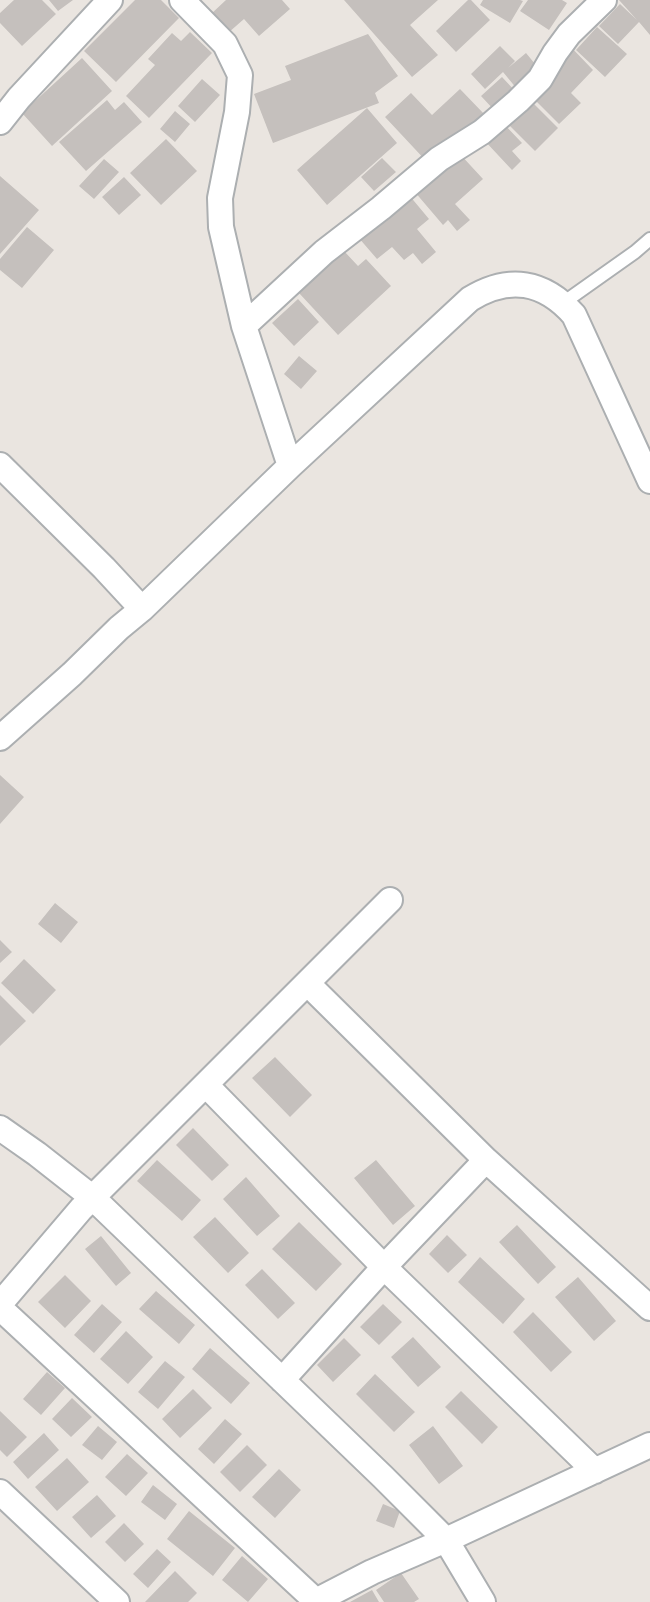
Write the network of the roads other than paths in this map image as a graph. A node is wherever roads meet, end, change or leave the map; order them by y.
1 (110, 0) edge
2 (190, 3) edge
3 (595, 3) edge
4 (0, 122) edge
5 (650, 239) edge
6 (563, 303) junction
7 (244, 326) junction
8 (0, 465) edge
9 (290, 466) junction
10 (650, 481) edge
11 (142, 609) junction
12 (0, 738) edge
13 (390, 900) dead end
14 (307, 983) junction
15 (206, 1085) junction
16 (0, 1128) edge
17 (486, 1160) junction
18 (93, 1198) junction
19 (384, 1267) junction
20 (0, 1306) edge
21 (650, 1308) edge
22 (282, 1380) junction
23 (650, 1445) edge
24 (595, 1471) junction
25 (0, 1492) edge
26 (446, 1540) junction
27 (315, 1601) edge
28 (117, 1602) edge
29 (483, 1602) edge

1 - 4 street
2 - 7 street
3 - 7 street
5 - 6 lane
6 - 9 street
6 - 10 street
7 - 9 street
8 - 11 street
9 - 11 street
11 - 12 street
13 - 14 street
14 - 15 street
14 - 17 street
15 - 18 street
15 - 19 street
16 - 18 street
17 - 19 street
17 - 21 street
18 - 20 street
18 - 22 street
19 - 22 street
19 - 24 street
20 - 27 street
22 - 26 street
23 - 24 street
24 - 26 street
25 - 28 street
26 - 27 street
26 - 29 street

